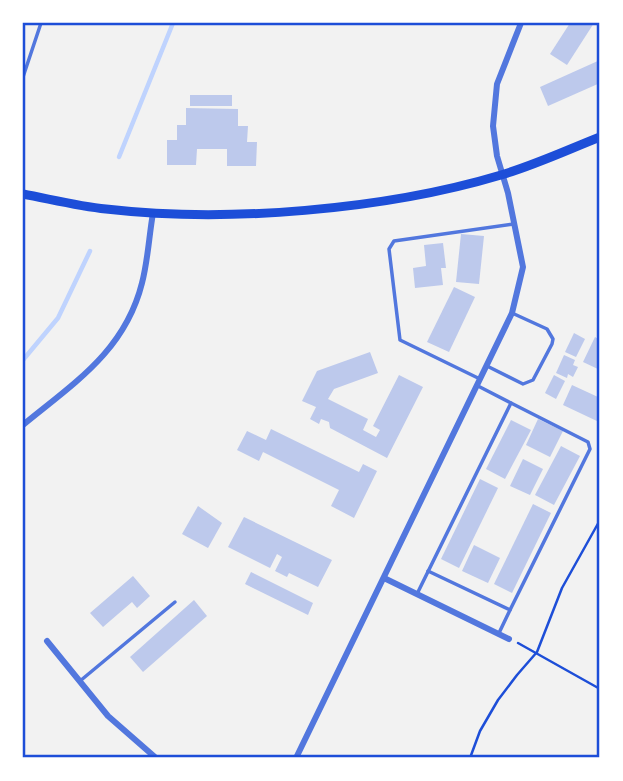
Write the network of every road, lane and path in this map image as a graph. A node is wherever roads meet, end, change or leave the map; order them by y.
1 (41, 23) edge
2 (521, 23) edge
3 (23, 77) edge
4 (600, 138) edge
5 (502, 175) junction
6 (23, 194) edge
7 (153, 213) junction
8 (514, 224) junction
9 (512, 313) junction
10 (487, 366) junction
11 (479, 383) junction
12 (511, 402) junction
13 (23, 425) edge
14 (600, 520) edge
15 (428, 571) junction
16 (384, 578) junction
17 (417, 594) junction
18 (175, 602) dead end
19 (510, 610) junction
20 (499, 634) junction
21 (509, 639) joint
22 (47, 641) dead end
23 (537, 652) junction
24 (80, 681) junction
25 (600, 688) edge
26 (156, 758) edge
27 (296, 758) edge
28 (470, 758) edge

1 - 3 lane
2 - 5 street
4 - 5 main road
5 - 7 main road
5 - 8 street
6 - 7 main road
7 - 13 street
8 - 9 street
8 - 11 lane
9 - 10 street
9 - 10 lane
10 - 11 street
11 - 12 lane
11 - 16 street
12 - 15 lane
12 - 19 lane
14 - 23 path
15 - 17 lane
15 - 19 lane
16 - 17 street
16 - 27 street
17 - 20 street
18 - 24 lane
19 - 20 lane
20 - 21 street
21 - 23 path
22 - 24 street
23 - 25 path
23 - 28 path
24 - 26 street

